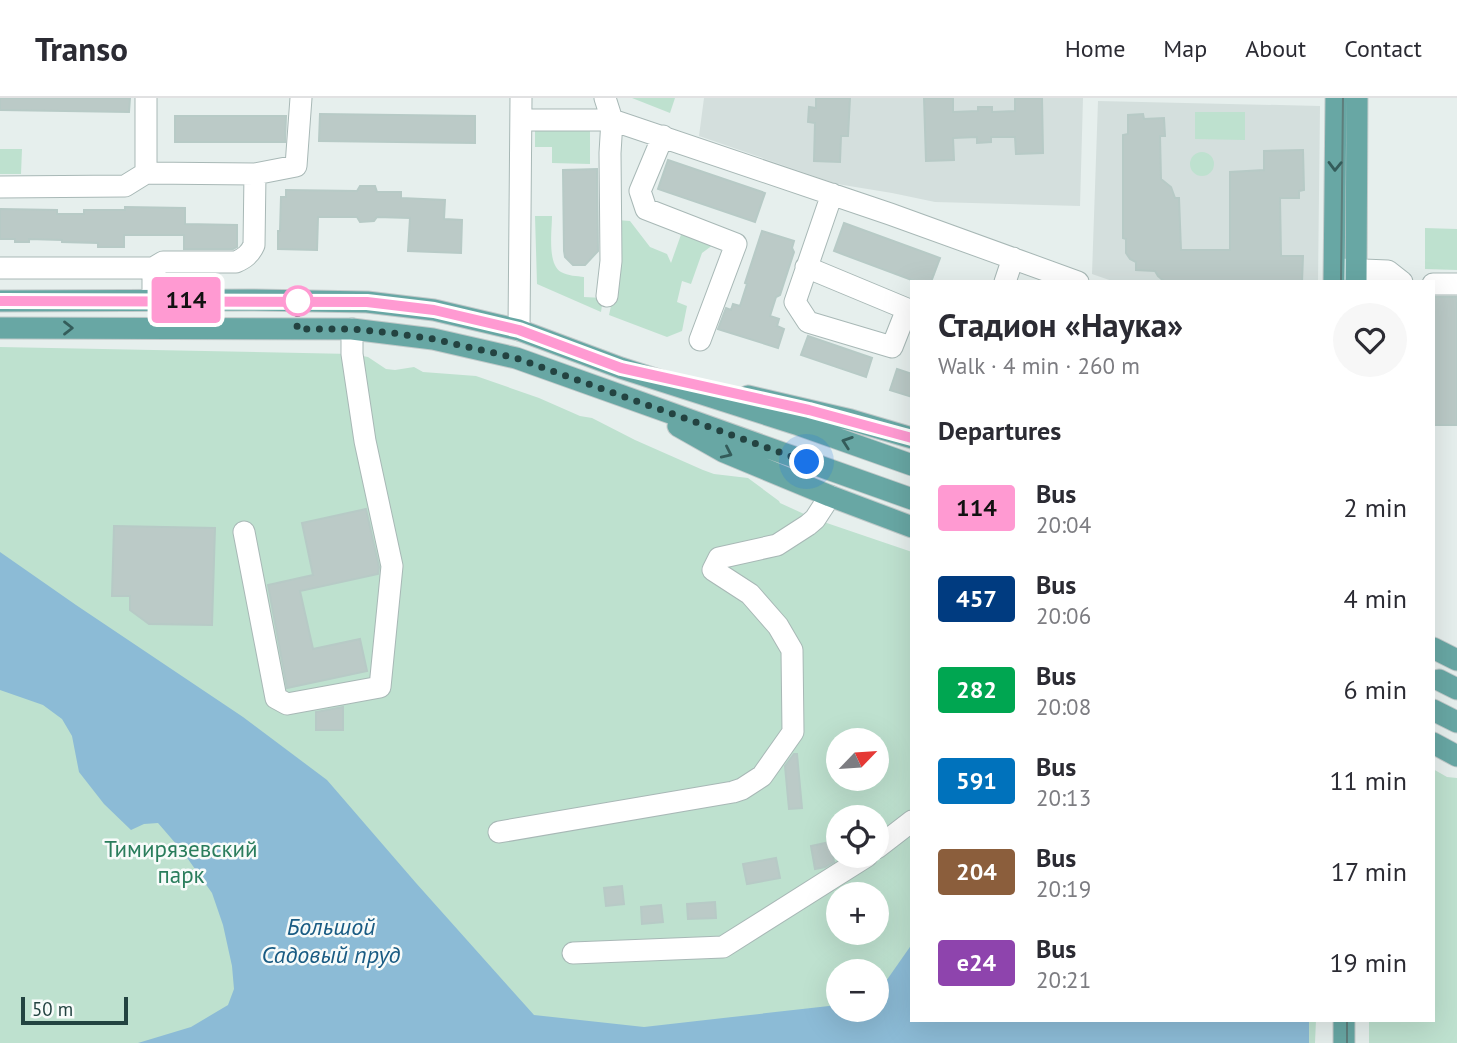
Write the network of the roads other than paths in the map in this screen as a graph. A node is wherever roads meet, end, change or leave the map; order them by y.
1 (146, 98) edge
2 (301, 98) edge
3 (521, 98) edge
4 (606, 98) edge
5 (1336, 98) edge
6 (1357, 98) edge
7 (521, 120) junction
8 (612, 120) junction
9 (663, 136) junction
10 (146, 173) junction
11 (255, 174) junction
12 (0, 187) edge
13 (832, 194) junction
14 (1013, 258) junction
15 (806, 267) junction
16 (0, 268) edge
17 (153, 268) junction
18 (1334, 275) edge
19 (1356, 276) edge
20 (1005, 280) edge
21 (1073, 280) edge
22 (1399, 280) edge
23 (1435, 284) edge
24 (1457, 284) edge
25 (607, 296) dead end
26 (153, 300) junction
27 (0, 301) edge
28 (0, 328) edge
29 (352, 329) junction
30 (519, 330) junction
31 (700, 340) dead end
32 (621, 368) junction
33 (625, 396) junction
34 (910, 437) edge
35 (910, 464) edge
36 (830, 496) junction
37 (910, 498) edge
38 (910, 526) edge
39 (244, 533) dead end
40 (1435, 649) edge
41 (1457, 660) edge
42 (1435, 711) edge
43 (1457, 722) edge
44 (1435, 744) edge
45 (1457, 757) edge
46 (910, 823) edge
47 (499, 832) dead end
48 (889, 839) edge
49 (848, 868) edge
50 (573, 953) dead end
51 (1345, 1022) edge
52 (1344, 1043) edge

1 - 10 street
2 - 11 street
3 - 7 street
4 - 8 street
5 -> 18 main road
6 - 19 main road
7 - 8 street
7 - 30 street
8 - 9 street
8 - 25 street
9 - 13 street
9 - 31 street
10 - 11 street
10 - 12 street
11 - 17 street
13 - 14 street
13 - 15 street
14 - 20 street
14 - 21 street
15 - 15 street
16 - 17 street
17 - 26 street
18 - 19 street
19 - 22 street
23 - 24 street
26 - 27 main road
26 - 30 main road
28 -> 29 main road
29 - 33 main road
29 - 39 street
30 - 32 main road
32 - 34 main road
35 -> 32 main road
33 -> 36 main road
33 - 37 main road
36 - 38 main road
36 - 47 street
40 - 41 main road
42 - 43 main road
44 - 45 main road
46 - 48 street
49 - 50 street
51 - 52 main road

